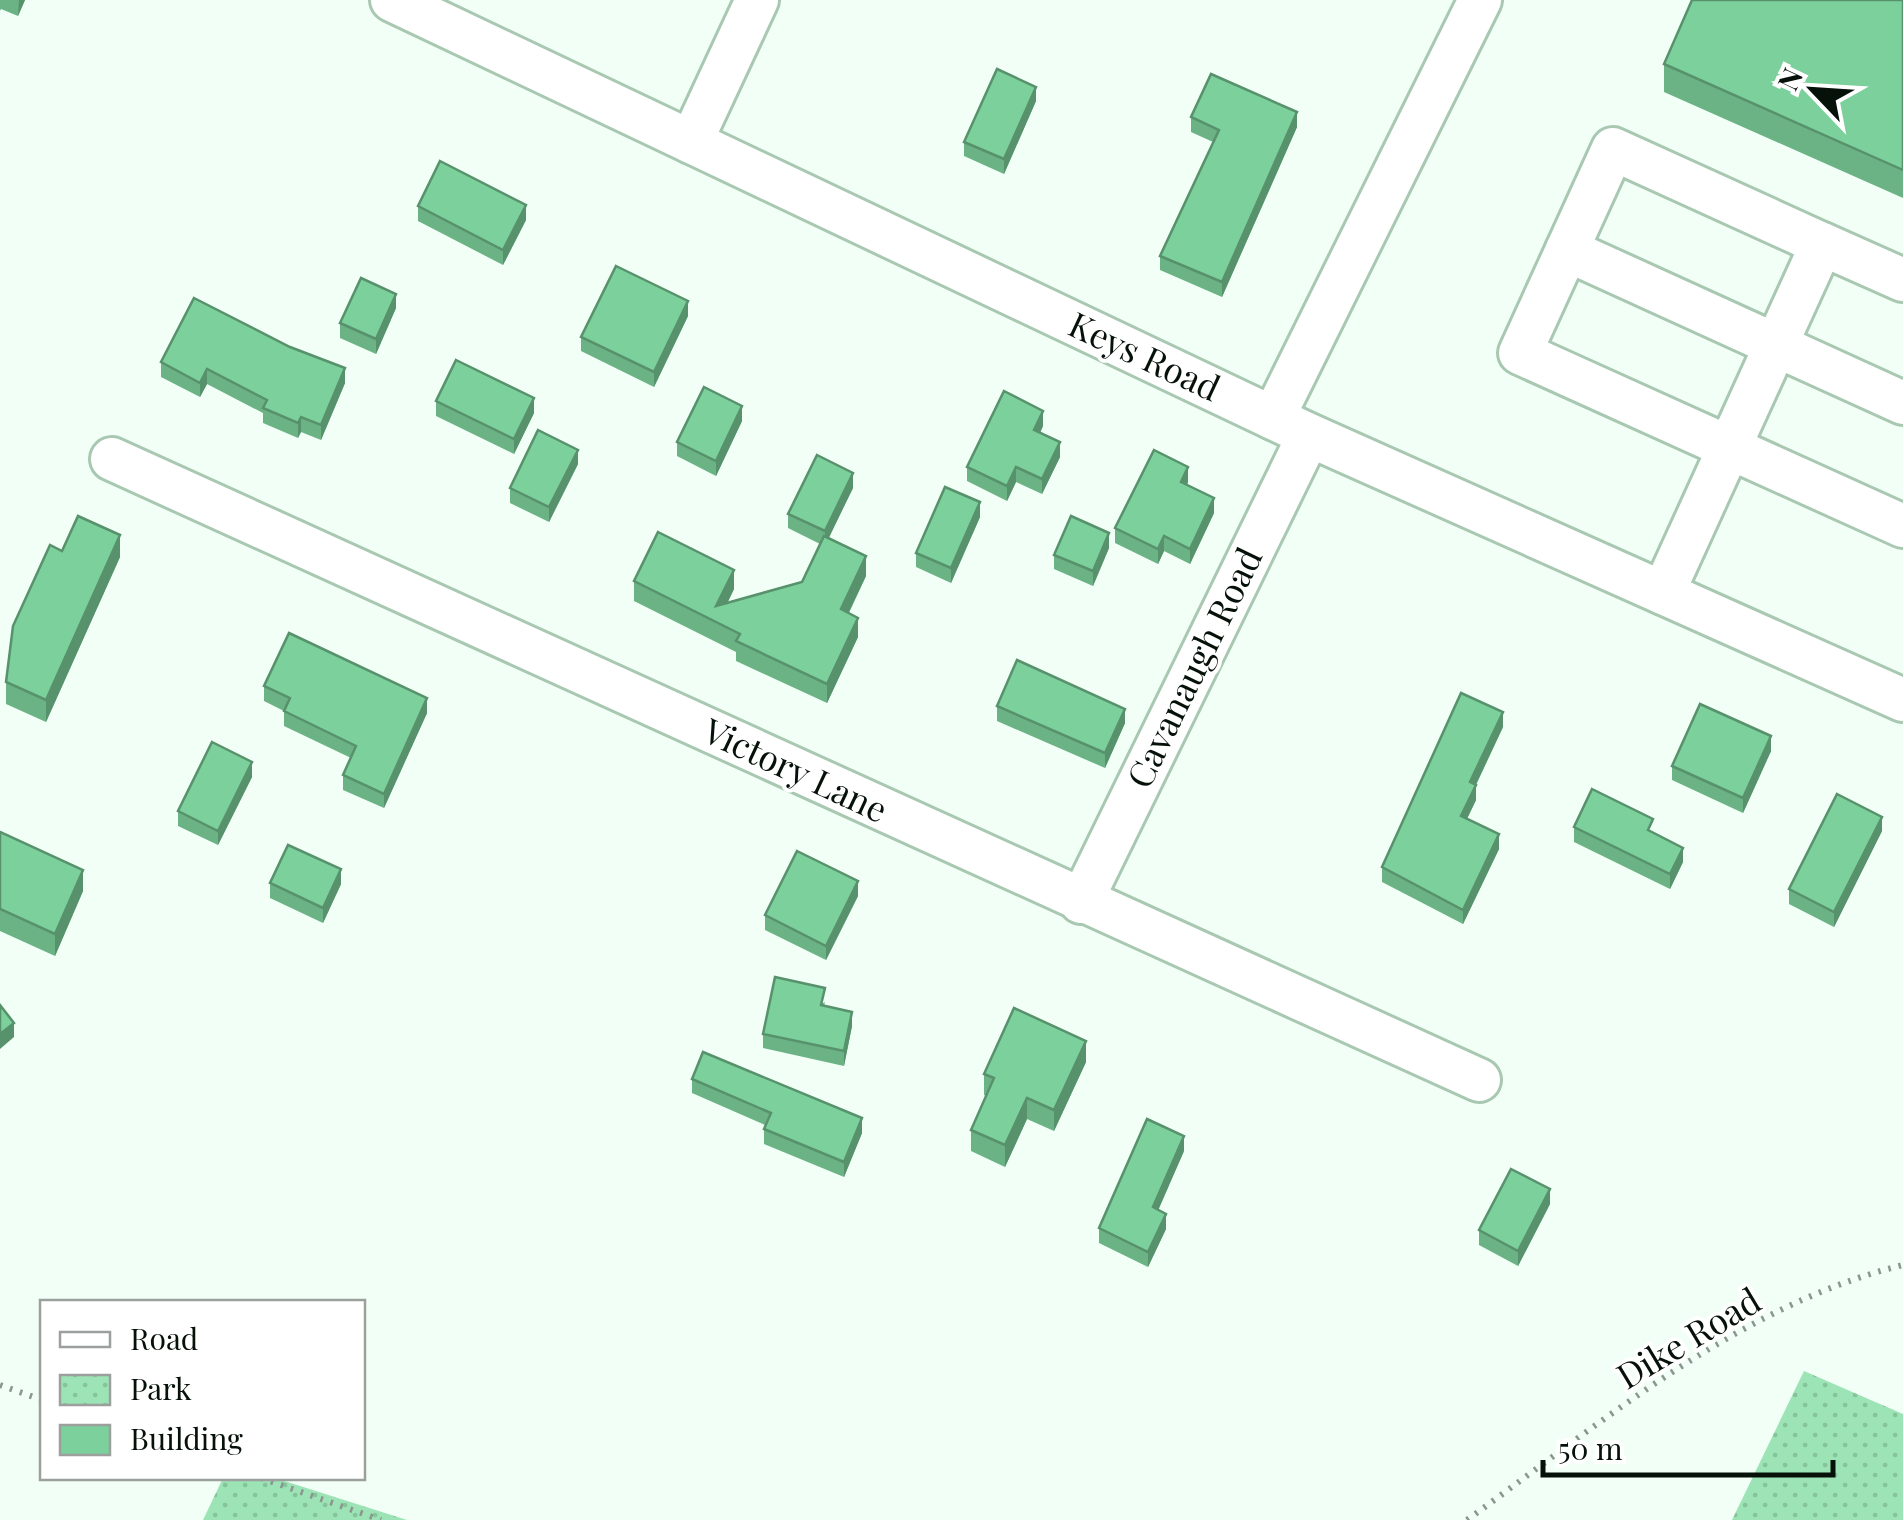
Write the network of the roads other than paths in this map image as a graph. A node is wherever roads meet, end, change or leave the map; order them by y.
1 (392, 0) edge
2 (757, 0) edge
3 (1480, 0) edge
4 (691, 142) junction
5 (1822, 244) junction
6 (1566, 250) junction
7 (1903, 280) edge
8 (1775, 346) junction
9 (1903, 403) edge
10 (1291, 427) junction
11 (1728, 447) junction
12 (112, 459) dead end
13 (1903, 526) edge
14 (1663, 593) junction
15 (1903, 700) edge
16 (1082, 902) junction
17 (1479, 1080) dead end

1 - 4 street, Keys Road
2 - 4 street
3 - 10 street, Cavanaugh Road
4 - 10 street, Keys Road
5 - 6 street
5 - 7 street
5 - 8 street
6 - 8 street
6 - 11 street
8 - 9 street
8 - 11 street
10 - 14 street, Keys Road
10 - 16 street, Cavanaugh Road
11 - 13 street
11 - 14 street
12 - 16 street, Victory Lane
14 - 15 street, Keys Road
16 - 17 street, Victory Lane

